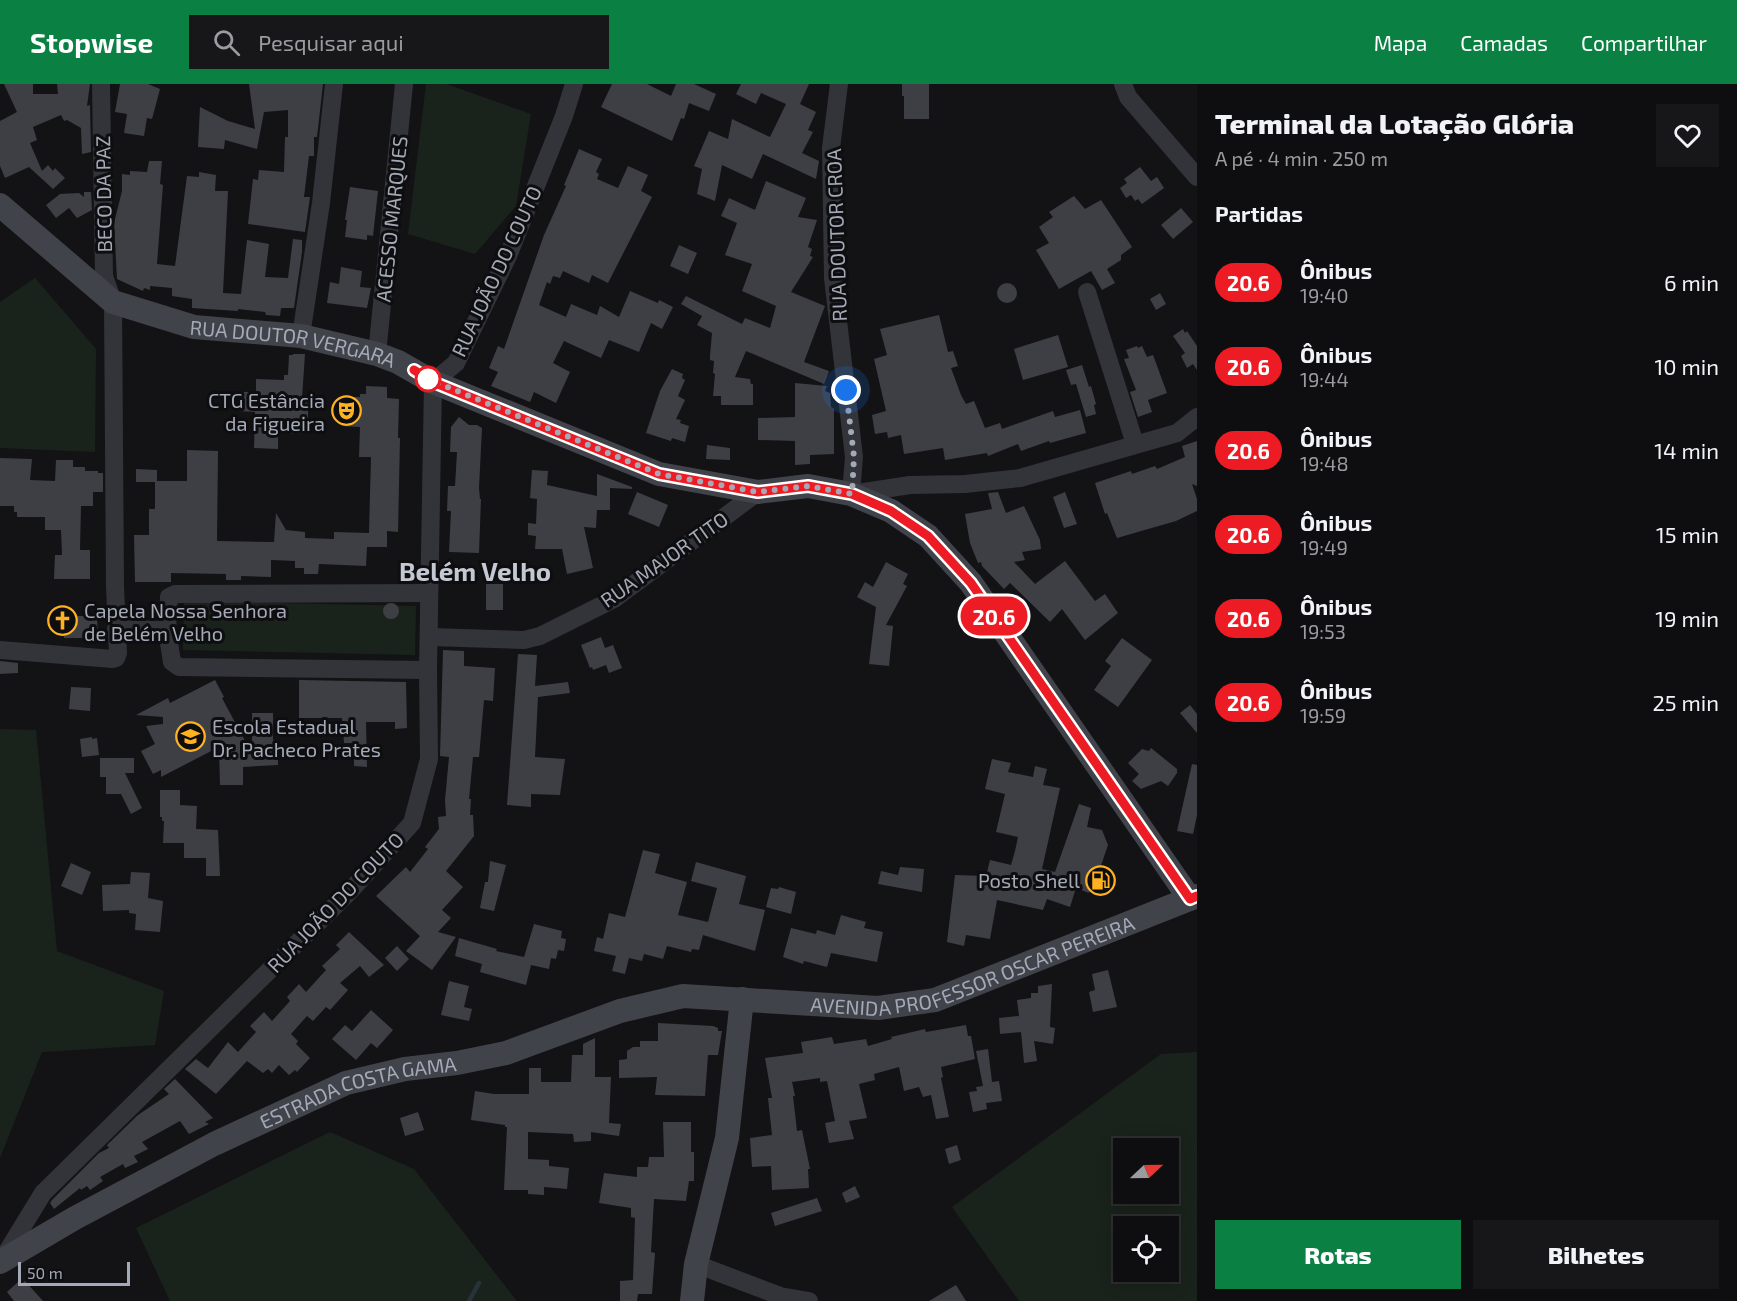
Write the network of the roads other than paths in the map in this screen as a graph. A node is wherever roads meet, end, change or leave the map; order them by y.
1 (101, 84) edge
2 (334, 84) edge
3 (404, 84) edge
4 (574, 84) edge
5 (839, 84) edge
6 (1123, 84) edge
7 (1197, 177) edge
8 (0, 205) edge
9 (1087, 292) dead end
10 (113, 302) junction
11 (301, 336) junction
12 (377, 354) junction
13 (433, 382) junction
14 (1197, 417) edge
15 (1135, 444) junction
16 (758, 492) junction
17 (852, 494) junction
18 (429, 593) junction
19 (116, 629) junction
20 (167, 630) junction
21 (429, 637) junction
22 (0, 650) edge
23 (428, 670) junction
24 (1194, 897) edge
25 (742, 999) junction
26 (1, 1261) edge
27 (696, 1264) junction
28 (692, 1301) edge
29 (809, 1301) edge

1 - 10 street, BECO DA PAZ
2 - 11 street
3 - 12 street, ACESSO MARQUES
4 - 13 street, RUA JOÃO DO COUTO
5 - 17 street, RUA DOUTOR CROA
6 - 7 street
8 - 10 main road, RUA DOUTOR VERGARA
9 - 15 street
10 - 11 main road, RUA DOUTOR VERGARA
10 - 19 street, BECO DA PAZ
11 - 12 main road, RUA DOUTOR VERGARA
12 - 13 main road, RUA DOUTOR VERGARA
13 - 16 main road, RUA DOUTOR VERGARA
13 - 18 street, RUA JOÃO DO COUTO
14 - 15 street
15 - 17 street
16 - 17 main road, RUA DOUTOR VERGARA
16 - 21 street, RUA MAJOR TITO
17 - 24 main road, RUA DOUTOR VERGARA
18 - 20 street
18 - 21 street, RUA JOÃO DO COUTO
19 - 20 street
19 - 22 street, BECO DA PAZ
20 - 23 street
21 - 23 street, RUA JOÃO DO COUTO
23 - 26 street, RUA JOÃO DO COUTO
24 - 25 main road, AVENIDA PROFESSOR OSCAR PEREIRA
25 - 26 main road, ESTRADA COSTA GAMA
25 - 27 main road
27 - 28 main road
27 - 29 street

